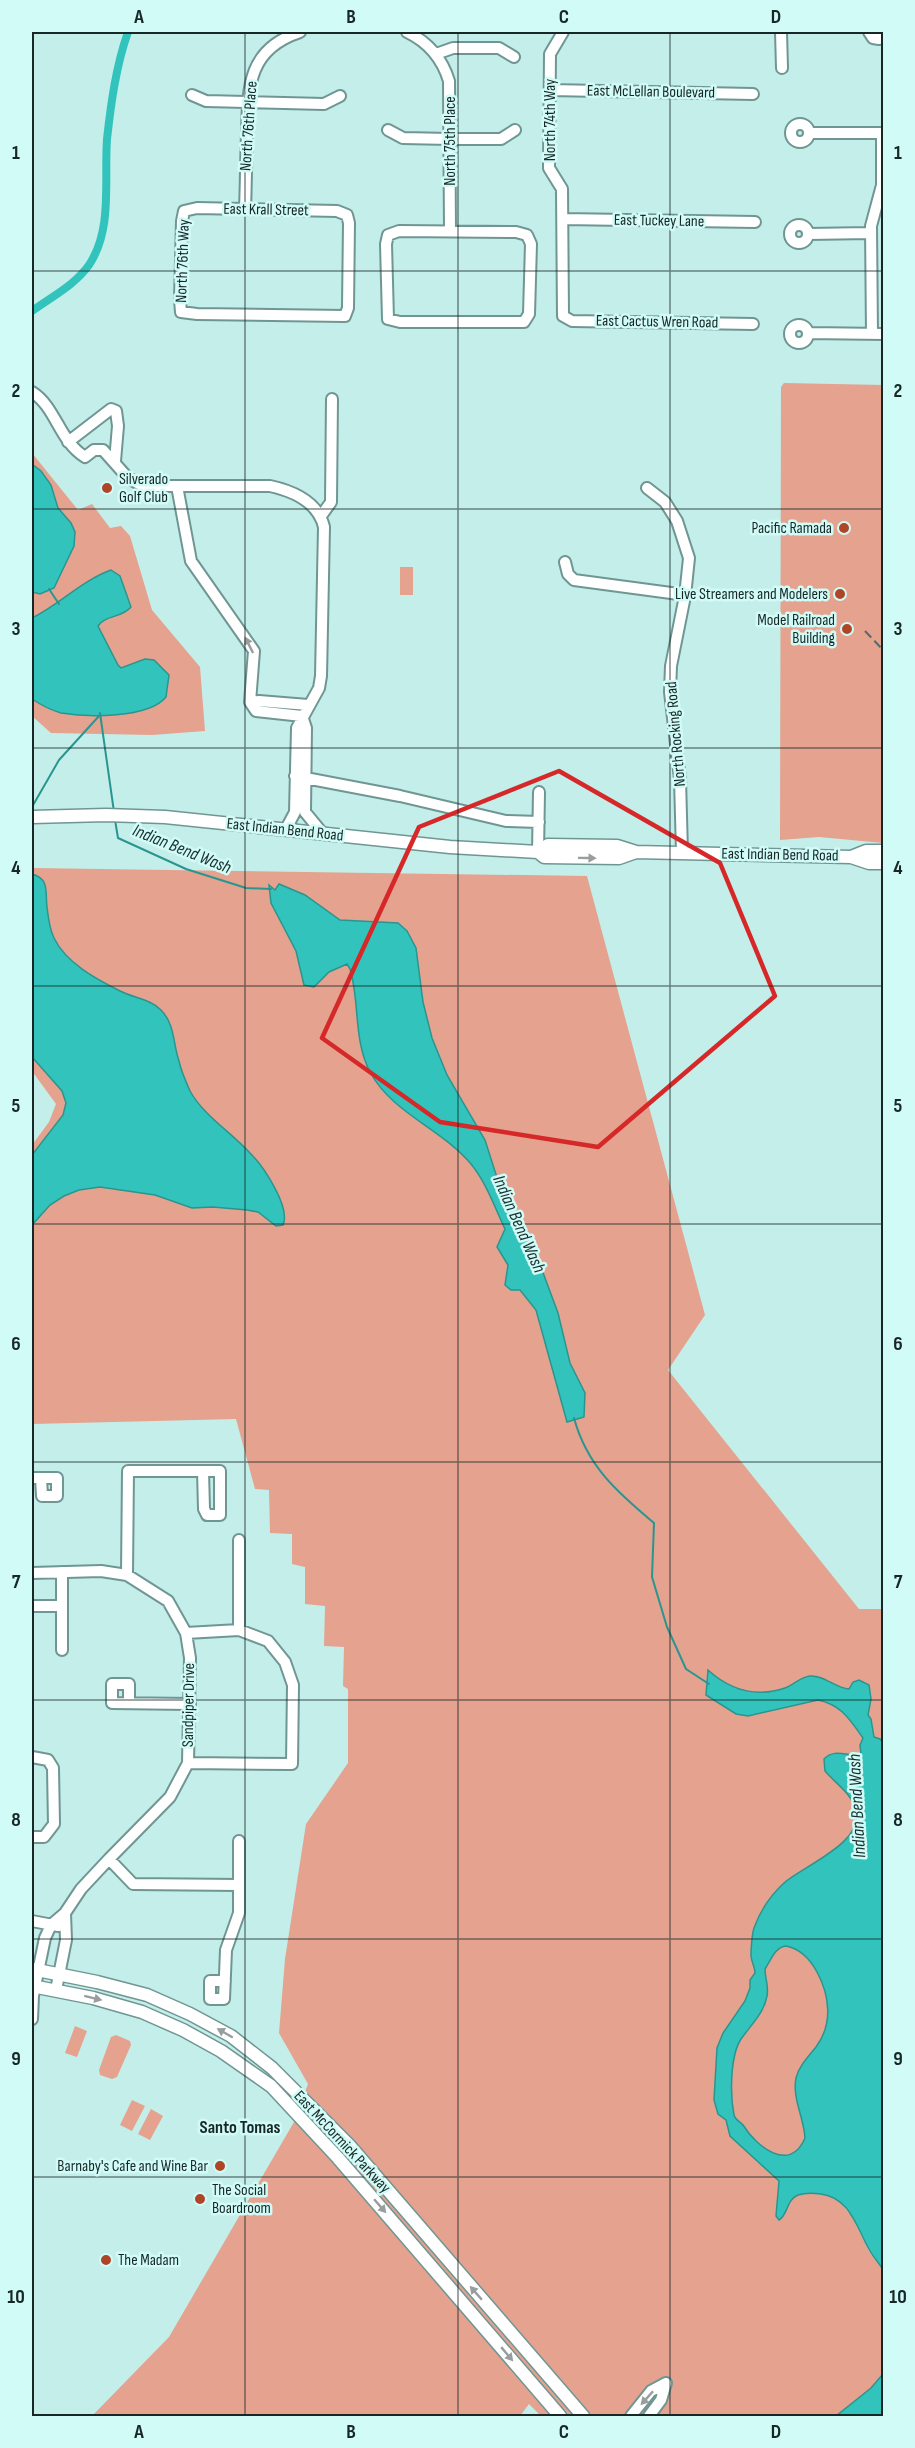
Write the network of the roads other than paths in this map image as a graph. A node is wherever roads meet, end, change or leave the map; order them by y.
1 (300, 32) edge
2 (407, 32) edge
3 (562, 32) edge
4 (782, 32) edge
5 (869, 32) edge
6 (884, 37) edge
7 (436, 54) junction
8 (514, 57) dead end
9 (782, 68) dead end
10 (549, 90) junction
11 (753, 94) dead end
12 (192, 95) dead end
13 (340, 96) dead end
14 (248, 102) junction
15 (388, 130) dead end
16 (515, 130) dead end
17 (809, 133) dead end
18 (883, 133) edge
19 (450, 139) junction
20 (245, 209) junction
21 (184, 211) joint
22 (563, 219) junction
23 (754, 222) dead end
24 (450, 231) junction
25 (870, 233) junction
26 (808, 234) dead end
27 (345, 316) joint
28 (563, 316) joint
29 (753, 324) dead end
30 (808, 333) dead end
31 (872, 334) junction
32 (884, 334) edge
33 (32, 392) edge
34 (332, 399) dead end
35 (68, 442) junction
36 (115, 461) junction
37 (177, 486) junction
38 (646, 488) dead end
39 (321, 516) junction
40 (565, 562) dead end
41 (686, 595) junction
42 (308, 705) junction
43 (279, 709) junction
44 (302, 716) junction
45 (299, 777) junction
46 (539, 792) dead end
47 (32, 817) edge
48 (539, 822) junction
49 (286, 829) junction
50 (323, 834) junction
51 (884, 851) edge
52 (538, 852) junction
53 (682, 853) junction
54 (851, 856) junction
55 (884, 863) edge
56 (203, 1472) dead end
57 (239, 1540) dead end
58 (62, 1572) junction
59 (32, 1573) edge
60 (127, 1575) junction
61 (32, 1606) edge
62 (62, 1606) junction
63 (239, 1630) junction
64 (186, 1633) junction
65 (62, 1650) dead end
66 (129, 1703) dead end
67 (190, 1704) junction
68 (32, 1757) edge
69 (188, 1763) junction
70 (32, 1837) edge
71 (239, 1841) dead end
72 (109, 1858) junction
73 (239, 1885) junction
74 (65, 1913) junction
75 (32, 1921) edge
76 (51, 1924) junction
77 (67, 1928) junction
78 (35, 1970) edge
79 (59, 1974) junction
80 (225, 1981) dead end
81 (33, 1986) edge
82 (56, 1990) junction
83 (32, 2019) edge
84 (272, 2068) junction
85 (263, 2080) junction
86 (560, 2416) edge
87 (583, 2416) edge
88 (631, 2416) edge
89 (649, 2416) edge

1 - 14 street, North 76th Place
2 - 7 street, North 75th Place
3 - 10 street, North 74th Way
4 - 9 street
5 - 6 street
7 - 8 street
7 - 19 street, North 75th Place
10 - 11 street, East McLellan Boulevard
10 - 22 street, North 74th Way
12 - 14 street
13 - 14 street
14 - 20 street, North 76th Place
15 - 19 street
16 - 19 street
17 - 18 street
18 - 25 street
19 - 24 street, North 75th Place
20 - 21 street, East Krall Street
20 - 27 street, East Krall Street
21 - 27 street, North 76th Way
22 - 23 street, East Tuckey Lane
22 - 28 street, North 74th Way
24 - 24 street
25 - 26 street
25 - 31 street
28 - 29 street, East Cactus Wren Road
30 - 31 street
31 - 32 street
33 - 35 street
34 - 39 street
35 - 36 street
35 - 36 street
36 - 37 street
37 - 39 street
43 -> 37 street
38 - 41 street, North Rocking Road
39 - 42 street
40 - 41 street
41 - 53 street, North Rocking Road
42 - 43 street
42 - 44 street
43 - 44 street
44 - 45 street
45 - 48 street
45 - 49 street
45 - 50 street
46 - 48 street
47 - 49 main road, East Indian Bend Road
48 - 52 street
49 - 50 main road, East Indian Bend Road
50 - 52 main road, East Indian Bend Road
51 - 54 main road, East Indian Bend Road
52 - 53 main road, East Indian Bend Road
53 - 54 main road, East Indian Bend Road
54 - 55 main road, East Indian Bend Road
56 - 60 street
57 - 63 street
58 - 59 street, Sandpiper Drive
58 - 60 street, Sandpiper Drive
58 - 62 street
60 - 64 street, Sandpiper Drive
61 - 62 street
62 - 65 street
63 - 64 street
63 - 69 street
64 - 67 street, Sandpiper Drive
66 - 67 street
67 - 69 street, Sandpiper Drive
68 - 70 street
69 - 72 street, Sandpiper Drive
71 - 73 street
72 - 73 street
72 - 74 street, Sandpiper Drive
73 - 80 street
74 - 76 street, Sandpiper Drive
74 - 77 street
75 - 76 street
76 - 77 street
76 - 78 street
77 - 79 street
78 - 79 main road, East McCormick Parkway
78 - 81 street
79 - 82 street
84 -> 79 main road, East McCormick Parkway
81 - 82 main road, East McCormick Parkway
81 - 83 street
82 -> 85 main road, East McCormick Parkway
84 - 85 main road
87 -> 84 main road, East McCormick Parkway
85 -> 86 main road, East McCormick Parkway
89 -> 88 street

